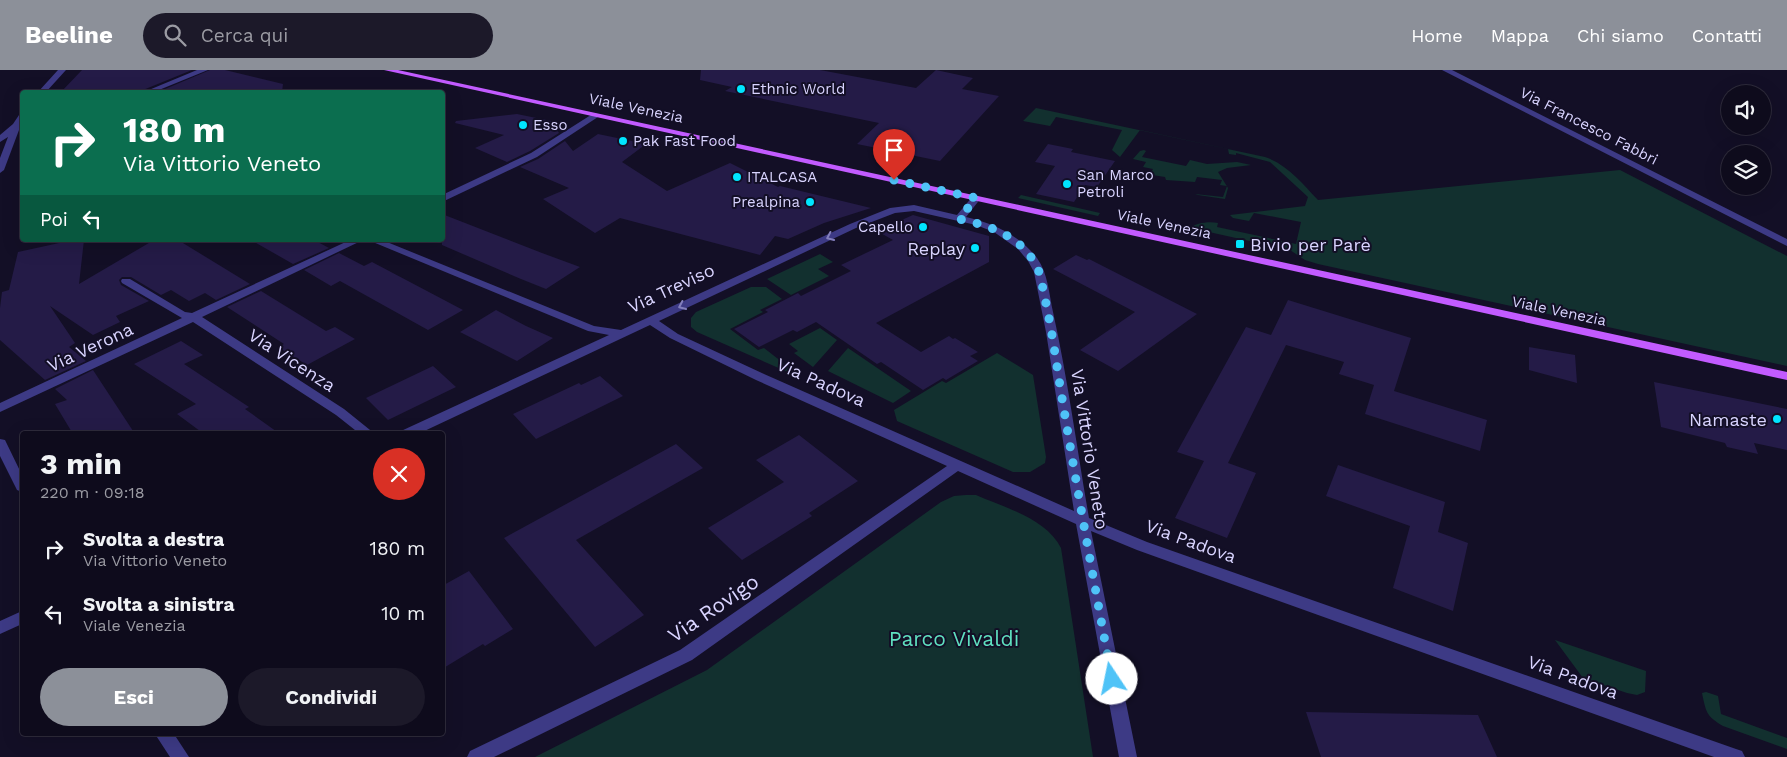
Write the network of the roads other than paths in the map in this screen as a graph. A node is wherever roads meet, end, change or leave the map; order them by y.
1 (62, 70) edge
2 (204, 70) edge
3 (388, 70) edge
4 (1446, 70) edge
5 (44, 90) edge
6 (153, 90) edge
7 (597, 115) junction
8 (20, 119) edge
9 (16, 126) junction
10 (0, 139) edge
11 (3, 153) edge
12 (0, 170) edge
13 (1693, 195) junction
14 (445, 198) edge
15 (976, 198) junction
16 (959, 219) junction
17 (1787, 236) edge
18 (354, 242) edge
19 (378, 242) edge
20 (1787, 242) edge
21 (126, 281) dead end
22 (194, 317) junction
23 (651, 320) junction
24 (622, 333) junction
25 (1787, 376) edge
26 (0, 408) edge
27 (365, 431) edge
28 (412, 431) edge
29 (0, 443) edge
30 (957, 465) junction
31 (20, 483) edge
32 (1082, 521) junction
33 (20, 619) edge
34 (0, 628) edge
35 (165, 736) edge
36 (180, 757) edge
37 (476, 757) edge
38 (1128, 757) edge
39 (1736, 757) edge

1 - 5 street
2 - 6 street
3 - 7 main road, Viale Venezia
4 - 13 street, Via Francesco Fabbri
7 - 14 street
7 - 15 main road, Viale Venezia
8 - 9 street
9 - 10 street
9 - 11 street
11 - 12 street
13 - 17 street, Via Francesco Fabbri
13 - 20 street, Via Francesco Fabbri
15 - 16 street
15 - 25 main road, Viale Venezia
16 -> 23 street, Via Treviso
16 - 32 street, Via Vittorio Veneto
18 - 22 street, Via Verona
19 - 24 street
21 - 22 street
22 - 26 street, Via Verona
22 - 27 street, Via Vicenza
23 - 24 street, Via Treviso
23 - 30 street, Via Padova
24 - 28 street, Via Treviso
29 - 31 street
30 - 32 street, Via Padova
30 - 37 street, Via Rovigo
32 - 38 street, Via Vittorio Veneto
32 - 39 street, Via Padova
33 - 34 street
35 - 36 street

